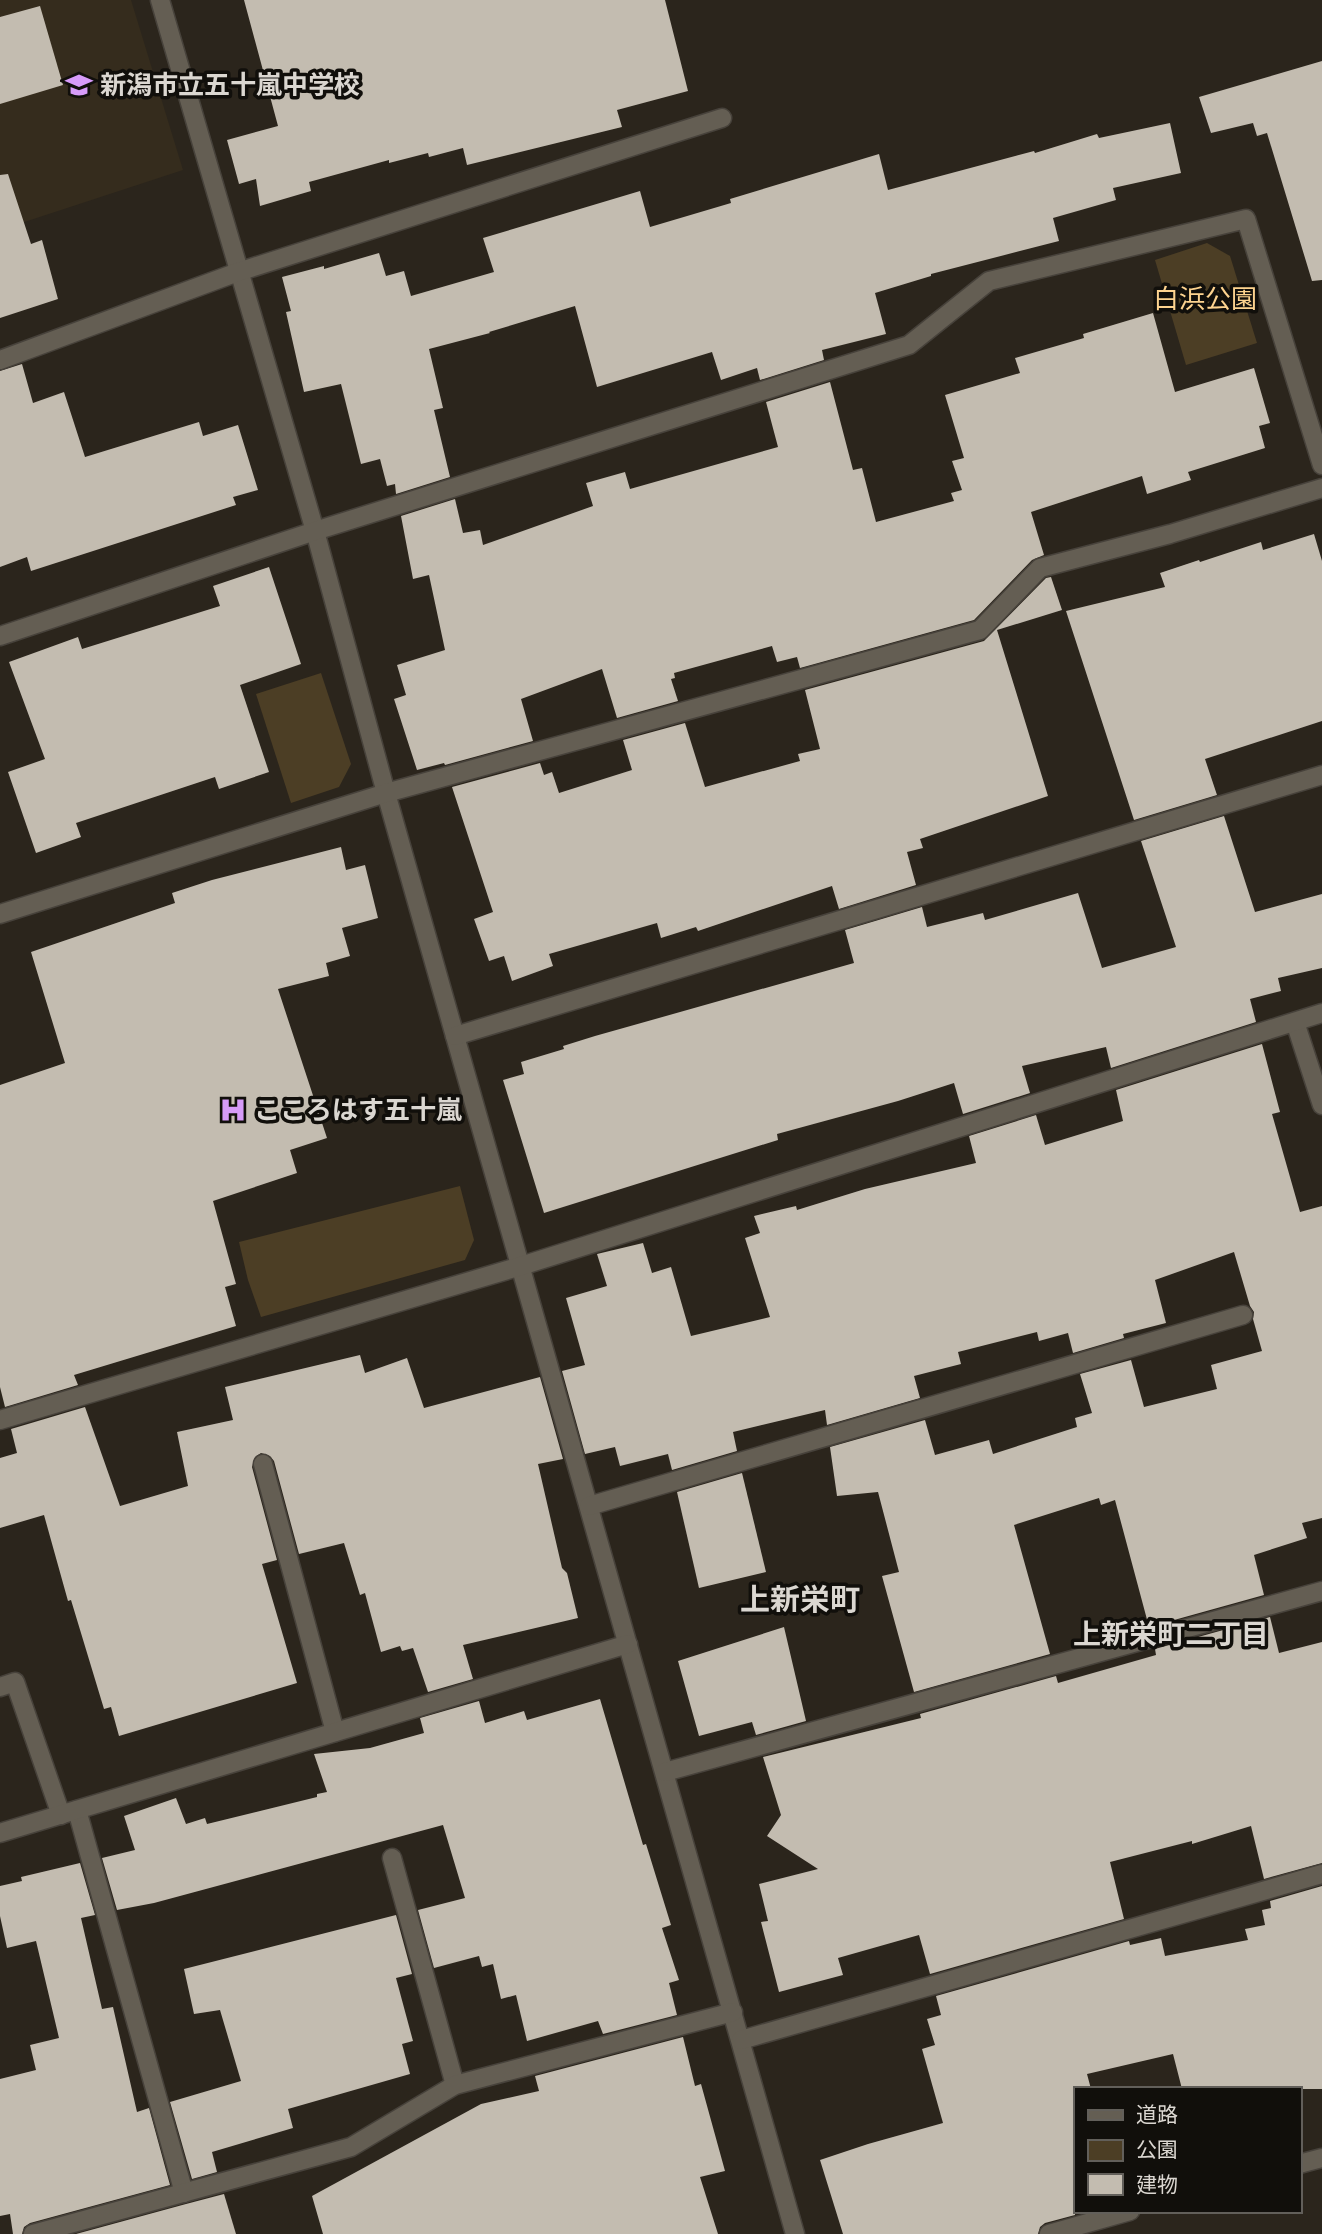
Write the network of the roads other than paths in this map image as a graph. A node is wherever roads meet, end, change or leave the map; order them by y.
1 (160, 0) edge
2 (722, 118) dead end
3 (239, 272) junction
4 (0, 360) edge
5 (1322, 465) edge
6 (1322, 488) edge
7 (315, 531) junction
8 (0, 636) edge
9 (1322, 775) edge
10 (386, 793) junction
11 (0, 915) edge
12 (1322, 1013) edge
13 (1295, 1022) junction
14 (456, 1036) junction
15 (1322, 1105) edge
16 (521, 1266) junction
17 (1243, 1315) dead end
18 (0, 1420) edge
19 (263, 1464) dead end
20 (589, 1506) junction
21 (1322, 1591) edge
22 (628, 1644) junction
23 (0, 1686) edge
24 (335, 1732) junction
25 (665, 1772) junction
26 (69, 1812) junction
27 (0, 1833) edge
28 (391, 1858) dead end
29 (1322, 1874) edge
30 (733, 2012) junction
31 (741, 2040) junction
32 (455, 2085) junction
33 (1322, 2158) edge
34 (1301, 2163) edge
35 (184, 2193) junction
36 (1123, 2213) edge
37 (33, 2234) edge
38 (795, 2234) edge
39 (1049, 2234) edge

1 - 3 street
2 - 3 street
3 - 4 street
3 - 7 street
5 - 7 street
6 - 10 street
7 - 8 street
7 - 10 street
9 - 14 street
10 - 11 street
10 - 14 street
12 - 13 street
13 - 15 street
13 - 16 street
14 - 16 street
16 - 18 street
16 - 20 street
17 - 20 street
19 - 24 street
20 - 22 street
21 - 25 street
22 - 24 street
22 - 25 street
23 - 26 street
24 - 26 street
25 - 30 street
26 - 27 street
26 - 35 street
28 - 32 street
29 - 31 street
30 - 31 street
30 - 32 street
31 - 38 street
32 - 35 street
33 - 34 street
35 - 37 street
36 - 39 street

